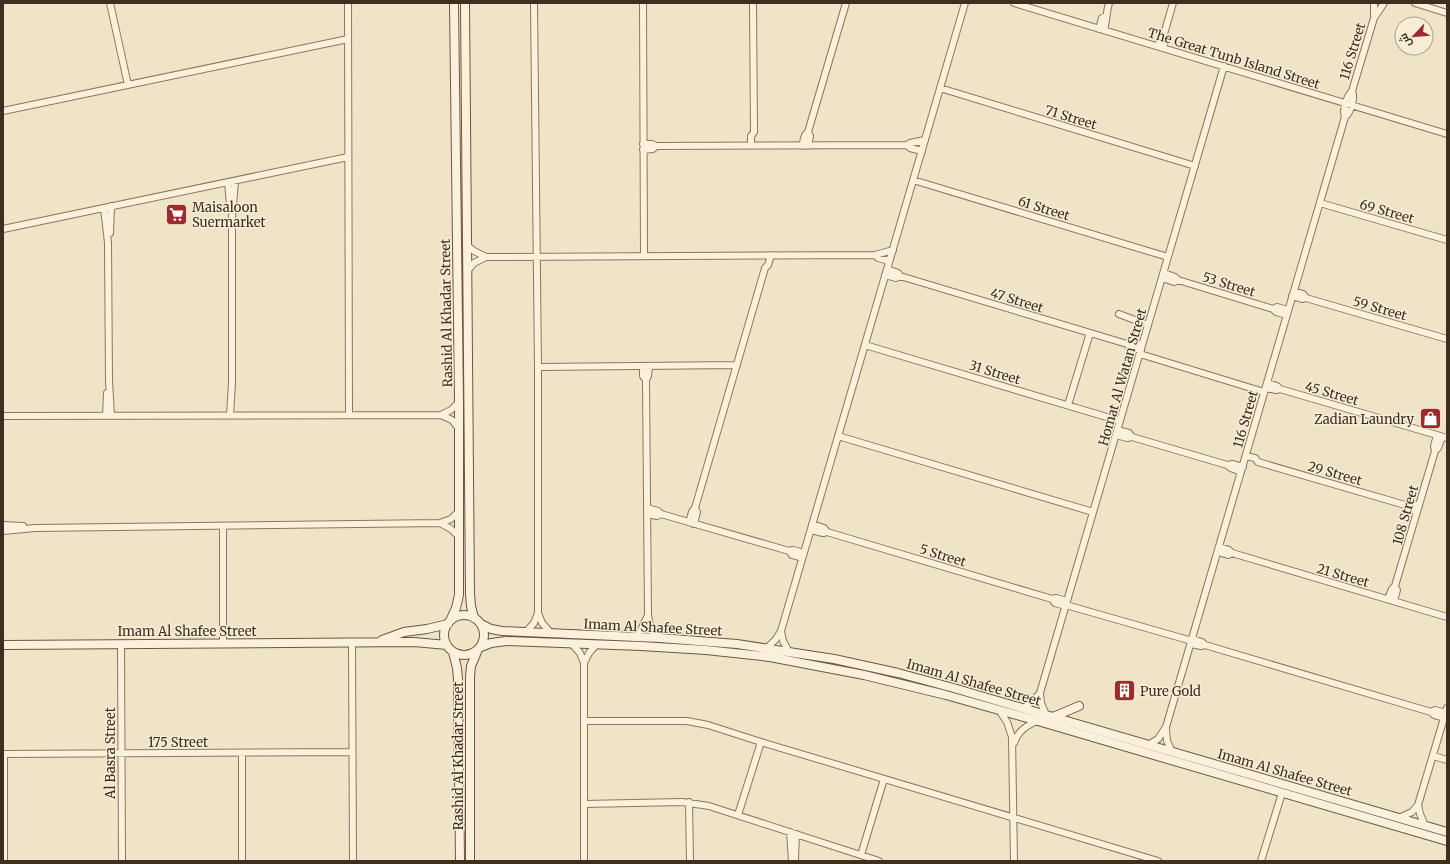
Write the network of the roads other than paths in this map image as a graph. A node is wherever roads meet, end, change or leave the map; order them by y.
1 (110, 3) edge
2 (348, 3) edge
3 (454, 3) edge
4 (465, 3) edge
5 (534, 3) edge
6 (643, 3) edge
7 (753, 3) edge
8 (846, 3) edge
9 (965, 3) edge
10 (1014, 3) edge
11 (1109, 3) edge
12 (1173, 3) edge
13 (1374, 3) edge
14 (1384, 3) edge
15 (1415, 3) edge
16 (1447, 13) edge
17 (1374, 18) junction
18 (1102, 29) junction
19 (348, 39) junction
20 (1161, 47) junction
21 (1224, 66) junction
22 (128, 85) junction
23 (940, 88) junction
24 (1349, 104) junction
25 (3, 111) edge
26 (1447, 134) edge
27 (925, 140) junction
28 (754, 145) junction
29 (906, 145) junction
30 (805, 146) junction
31 (643, 147) junction
32 (922, 151) junction
33 (348, 157) junction
34 (1195, 166) junction
35 (235, 180) junction
36 (913, 180) junction
37 (228, 182) junction
38 (1320, 203) junction
39 (111, 206) junction
40 (104, 208) junction
41 (232, 217) junction
42 (3, 229) edge
43 (1447, 240) edge
44 (108, 243) junction
45 (467, 245) junction
46 (893, 250) junction
47 (768, 255) junction
48 (875, 255) junction
49 (536, 256) junction
50 (644, 256) junction
51 (486, 257) junction
52 (1168, 257) junction
53 (889, 261) junction
54 (468, 270) junction
55 (886, 272) junction
56 (1163, 276) junction
57 (1293, 294) junction
58 (1288, 312) junction
59 (1119, 314) dead end
60 (1148, 325) junction
61 (1090, 333) junction
62 (1447, 339) edge
63 (865, 345) junction
64 (1141, 350) junction
65 (737, 365) junction
66 (538, 366) junction
67 (646, 366) junction
68 (1266, 388) junction
69 (459, 402) junction
70 (1068, 405) junction
71 (232, 415) junction
72 (350, 415) junction
73 (441, 415) junction
74 (3, 416) edge
75 (109, 416) junction
76 (1120, 421) junction
77 (459, 428) junction
78 (1117, 432) junction
79 (838, 436) junction
80 (1442, 437) edge
81 (1244, 464) junction
82 (1418, 509) junction
83 (459, 511) junction
84 (647, 511) junction
85 (1093, 512) junction
86 (440, 523) junction
87 (692, 523) junction
88 (3, 525) edge
89 (222, 526) junction
90 (811, 527) junction
91 (35, 528) junction
92 (3, 531) edge
93 (459, 537) junction
94 (1219, 550) junction
95 (803, 555) junction
96 (1391, 600) junction
97 (1066, 604) junction
98 (538, 613) junction
99 (648, 616) junction
100 (1447, 617) edge
101 (474, 618) junction
102 (449, 622) junction
103 (481, 624) junction
104 (781, 631) junction
105 (526, 632) junction
106 (550, 633) junction
107 (635, 638) junction
108 (660, 638) junction
109 (1192, 641) junction
110 (352, 642) junction
111 (371, 642) junction
112 (223, 643) junction
113 (121, 644) junction
114 (572, 644) junction
115 (3, 645) edge
116 (446, 645) junction
117 (596, 645) junction
118 (766, 648) junction
119 (479, 649) junction
120 (453, 652) junction
121 (790, 652) junction
122 (584, 662) junction
123 (1040, 693) junction
124 (1079, 706) dead end
125 (1024, 708) junction
126 (1000, 710) junction
127 (1446, 713) edge
128 (1049, 716) junction
129 (584, 721) junction
130 (1038, 721) junction
131 (1166, 727) junction
132 (761, 742) junction
133 (1013, 745) junction
134 (1148, 745) junction
135 (352, 752) junction
136 (1172, 752) junction
137 (121, 753) junction
138 (242, 753) junction
139 (3, 754) edge
140 (1433, 756) junction
141 (1447, 760) edge
142 (884, 779) junction
143 (1282, 793) junction
144 (689, 802) junction
145 (584, 804) junction
146 (1418, 805) junction
147 (738, 815) junction
148 (1014, 818) junction
149 (1399, 818) junction
150 (1425, 826) junction
151 (1447, 832) edge
152 (793, 833) junction
153 (1447, 841) edge
154 (861, 855) junction
155 (4, 861) edge
156 (122, 861) edge
157 (242, 861) edge
158 (353, 861) edge
159 (460, 861) edge
160 (470, 861) edge
161 (584, 861) edge
162 (690, 861) edge
163 (792, 861) edge
164 (795, 861) edge
165 (879, 861) edge
166 (1014, 861) edge
167 (1158, 861) edge
168 (1261, 861) edge

1 - 22 street
2 - 19 street
3 - 69 street, Rashid Al Khadar Street
4 - 45 street, Rashid Al Khadar Street
5 - 49 street
6 - 31 street
7 - 28 street
8 - 30 street
9 - 23 street
10 - 18 street, The Great Tunb Island Street
11 - 18 street
12 - 20 street
13 - 17 street, 116 Street
14 - 17 street, 116 Street
15 - 16 street
17 - 24 street, 116 Street
18 - 20 street, The Great Tunb Island Street
19 - 22 street
19 - 33 street
20 - 21 street, The Great Tunb Island Street
21 - 24 street, The Great Tunb Island Street
21 - 34 street, Homat Al Watan Street
22 - 25 street
23 - 27 street
23 - 34 street, 71 Street
24 - 26 street, The Great Tunb Island Street
24 - 38 street, 116 Street
27 - 29 street
27 - 32 street
28 - 30 street
28 - 31 street
29 - 30 street
29 - 32 street
31 - 50 street
32 - 36 street
33 - 35 street
33 - 72 street
34 - 52 street, Homat Al Watan Street
35 - 37 street
35 - 41 street
36 - 46 street
36 - 52 street, 61 Street
37 - 39 street
37 - 41 street
38 - 43 street, 69 Street
38 - 57 street, 116 Street
39 - 40 street
39 - 44 street
40 - 42 street
40 - 44 street
41 - 71 street
44 - 75 street
45 - 51 street
45 - 54 street, Rashid Al Khadar Street
46 - 48 street
46 - 53 street
47 - 48 street
47 - 50 street
47 - 65 street
48 - 53 street
49 - 50 street
49 - 51 street
49 - 66 street
51 - 54 street
52 - 56 street, Homat Al Watan Street
53 - 55 street
54 - 101 street, Rashid Al Khadar Street
55 - 61 street, 47 Street
55 - 63 street
56 - 58 street, 53 Street
56 - 60 street, Homat Al Watan Street
57 - 58 street, 116 Street
57 - 62 street, 59 Street
58 - 68 street, 116 Street
59 - 60 street
60 - 64 street, Homat Al Watan Street
61 - 64 street, 47 Street
61 - 70 street
63 - 70 street, 31 Street
63 - 79 street
64 - 68 street, 47 Street
64 - 76 street, Homat Al Watan Street
65 - 67 street
65 - 87 street
66 - 67 street
66 - 98 street
67 - 84 street
68 - 80 street, 45 Street
68 - 81 street, 116 Street
69 - 73 street
69 - 77 street, Rashid Al Khadar Street
70 - 76 street, 31 Street
71 - 72 street
71 - 75 street
72 - 73 street
73 - 77 street
74 - 75 street
76 - 78 street, Homat Al Watan Street
77 - 83 street, Rashid Al Khadar Street
78 - 81 street
78 - 85 street, Homat Al Watan Street
79 - 85 street
79 - 90 street
80 - 82 street, 108 Street
81 - 82 street, 29 Street
81 - 94 street, 116 Street
82 - 96 street, 108 Street
83 - 86 street
83 - 93 street, Rashid Al Khadar Street
84 - 87 street
84 - 99 street
85 - 97 street, Homat Al Watan Street
86 - 89 street
86 - 93 street
87 - 95 street
88 - 91 street
89 - 91 street
89 - 112 street
90 - 95 street
90 - 97 street, 5 Street
91 - 92 street
93 - 102 street, Rashid Al Khadar Street
94 - 96 street, 21 Street
94 - 109 street, 116 Street
95 - 104 street
96 - 100 street, 21 Street
97 - 109 street, 5 Street
97 - 123 street, Homat Al Watan Street
98 - 105 street
98 - 106 street
99 - 107 street
99 - 108 street
101 - 102 street
101 - 103 street
102 - 111 street, Imam Al Shafee Street
102 - 116 street
103 - 105 street, Imam Al Shafee Street
103 - 119 street
104 - 118 street
104 - 121 street
105 - 106 street, Imam Al Shafee Street
106 - 107 street, Imam Al Shafee Street
107 - 108 street, Imam Al Shafee Street
108 - 118 street, Imam Al Shafee Street
109 - 127 street, 5 Street
109 - 131 street, 116 Street
110 - 111 street, Imam Al Shafee Street
110 - 112 street, Imam Al Shafee Street
110 - 135 street
111 - 116 street, Imam Al Shafee Street
112 - 113 street, Imam Al Shafee Street
113 - 115 street, Imam Al Shafee Street
113 - 137 street, Al Basra Street
114 - 117 street, Imam Al Shafee Street
114 - 119 street, Imam Al Shafee Street
114 - 122 street
116 - 120 street
117 - 122 street
117 - 126 street, Imam Al Shafee Street
118 - 121 street, Imam Al Shafee Street
119 - 120 street
119 - 160 street, Rashid Al Khadar Street
120 - 159 street, Rashid Al Khadar Street
121 - 125 street, Imam Al Shafee Street
122 - 129 street
123 - 125 street, Homat Al Watan Street
123 - 128 street
124 - 128 street
125 - 128 street, Imam Al Shafee Street
126 - 130 street, Imam Al Shafee Street
126 - 133 street
127 - 140 street
128 - 134 street, Imam Al Shafee Street
129 - 132 street
129 - 145 street
130 - 133 street
130 - 143 street, Imam Al Shafee Street
131 - 134 street, 116 Street
131 - 136 street, 116 Street
132 - 142 street
132 - 147 street
133 - 148 street
134 - 136 street, Imam Al Shafee Street
135 - 138 street, 175 Street
135 - 158 street
136 - 149 street, Imam Al Shafee Street
137 - 138 street, 175 Street
137 - 139 street, 175 Street
137 - 156 street, Al Basra Street
138 - 157 street
139 - 155 street
140 - 141 street
140 - 146 street
142 - 148 street
142 - 154 street
143 - 153 street, Imam Al Shafee Street
143 - 168 street
144 - 145 street
144 - 147 street
144 - 162 street
145 - 161 street
146 - 149 street
146 - 150 street
147 - 152 street
148 - 166 street
148 - 167 street
149 - 150 street, Imam Al Shafee Street
150 - 151 street, Imam Al Shafee Street
152 - 154 street
152 - 163 street
152 - 164 street
154 - 165 street

